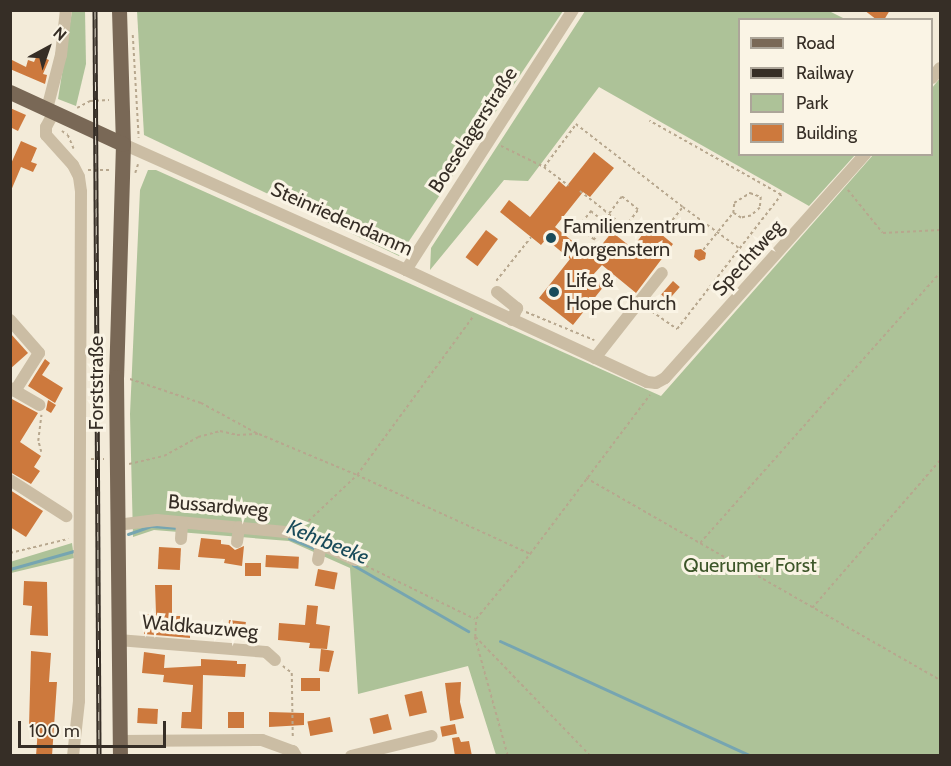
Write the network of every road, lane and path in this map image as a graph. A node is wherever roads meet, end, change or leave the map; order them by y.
1 (66, 10) edge
2 (118, 10) edge
3 (573, 10) edge
4 (132, 31) dead end
5 (10, 92) edge
6 (130, 101) junction
7 (74, 108) dead end
8 (50, 110) junction
9 (649, 121) dead end
10 (139, 136) dead end
11 (489, 140) junction
12 (123, 144) junction
13 (863, 156) edge
14 (544, 167) junction
15 (138, 168) dead end
16 (135, 173) dead end
17 (841, 182) junction
18 (569, 186) dead end
19 (580, 191) dead end
20 (683, 207) junction
21 (604, 210) junction
22 (733, 213) junction
23 (609, 214) junction
24 (599, 217) junction
25 (940, 230) edge
26 (718, 232) junction
27 (661, 234) dead end
28 (531, 237) dead end
29 (740, 248) junction
30 (703, 250) dead end
31 (406, 270) junction
32 (662, 273) dead end
33 (940, 273) edge
34 (494, 289) joint
35 (639, 302) junction
36 (479, 306) junction
37 (517, 308) junction
38 (10, 320) edge
39 (512, 320) junction
40 (605, 345) junction
41 (595, 358) junction
42 (116, 377) junction
43 (656, 383) junction
44 (13, 389) edge
45 (39, 405) joint
46 (258, 434) junction
47 (41, 452) dead end
48 (117, 459) junction
49 (81, 460) junction
50 (940, 460) edge
51 (357, 475) junction
52 (586, 478) junction
53 (10, 480) edge
54 (66, 516) dead end
55 (182, 523) junction
56 (117, 525) junction
57 (239, 527) junction
58 (296, 533) junction
59 (80, 536) junction
60 (181, 539) dead end
61 (237, 543) dead end
62 (700, 544) junction
63 (321, 545) junction
64 (10, 553) edge
65 (530, 554) junction
66 (318, 560) dead end
67 (355, 560) joint
68 (811, 608) junction
69 (476, 620) junction
70 (475, 637) junction
71 (118, 640) junction
72 (275, 660) joint
73 (940, 680) edge
74 (432, 736) dead end
75 (119, 748) edge
76 (294, 753) edge
77 (73, 756) edge
78 (351, 756) edge
79 (508, 756) edge
80 (590, 756) edge

1 - 8 street
2 - 6 main road, Forststraße
3 - 11 street, Boeselagerstraße
4 - 6 path
5 - 8 main road, Steinriedendamm
6 - 7 path
6 - 10 path
6 - 12 main road, Forststraße
8 - 12 main road, Steinriedendamm
8 - 49 street
9 - 29 path
11 - 14 path
11 - 31 street, Boeselagerstraße
12 - 31 street, Steinriedendamm
12 - 42 main road, Forststraße
13 - 17 street, Spechtweg
14 - 18 path
14 - 20 path
15 - 16 path
17 - 25 path
17 - 43 street, Spechtweg
19 - 21 path
20 - 26 path
20 - 27 path
21 - 23 path
21 - 24 path
22 - 22 path
22 - 26 path
23 - 23 path
24 - 24 path
26 - 29 path
26 - 30 path
28 - 34 path
29 - 35 path
31 - 36 street, Steinriedendamm
32 - 35 street
33 - 62 path
34 - 37 street
35 - 40 street
36 - 39 street, Steinriedendamm
36 - 51 path
37 - 39 street
37 - 40 path
38 - 44 street
39 - 41 street, Steinriedendamm
40 - 41 street
41 - 43 street, Steinriedendamm
42 - 46 path
42 - 48 main road, Forststraße
43 - 52 path
44 - 45 street
45 - 47 path
46 - 48 path
46 - 51 path
48 - 49 path
48 - 56 main road, Forststraße
49 - 59 street
50 - 68 path
51 - 58 path
51 - 65 path
52 - 62 path
52 - 65 path
53 - 54 street
55 - 56 street, Bussardweg
55 - 57 street, Bussardweg
55 - 60 street
56 - 71 main road, Forststraße
57 - 58 street, Bussardweg
57 - 61 street
58 - 63 street, Bussardweg
59 - 64 path
59 - 77 street
62 - 68 path
63 - 66 street
63 - 67 street, Bussardweg
65 - 69 path
67 - 69 path
68 - 73 path
69 - 70 path
70 - 79 path
70 - 80 path
71 - 72 street, Waldkauzweg
71 - 75 main road, Forststraße
72 - 76 path
74 - 78 street
75 - 76 street

